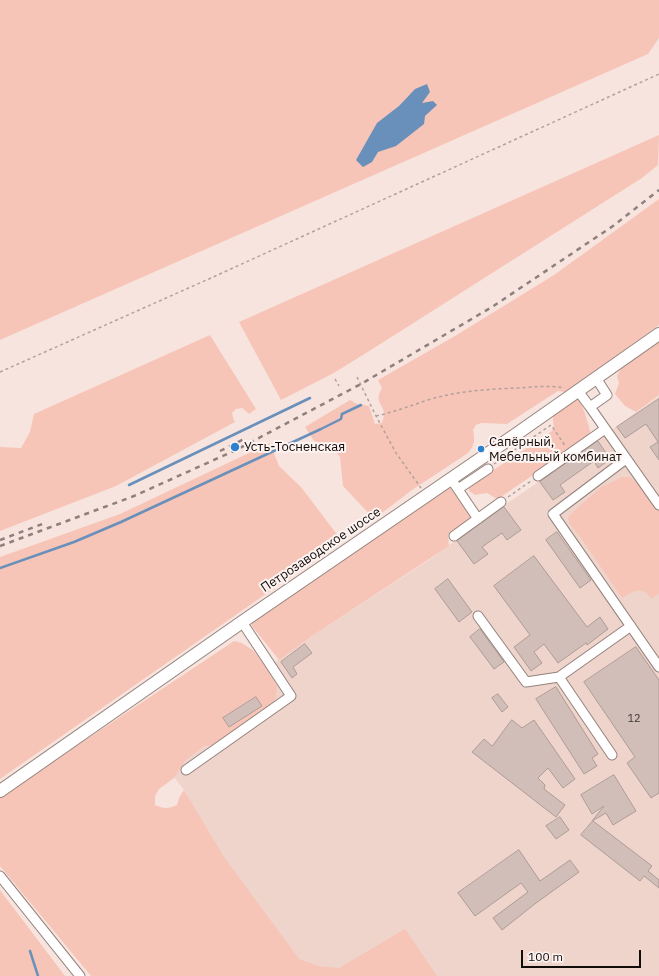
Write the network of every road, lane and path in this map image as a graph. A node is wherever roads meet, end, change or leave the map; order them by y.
1 (659, 74) edge
2 (659, 334) edge
3 (0, 372) edge
4 (357, 377) dead end
5 (596, 378) junction
6 (335, 379) dead end
7 (339, 386) dead end
8 (578, 391) junction
9 (590, 407) junction
10 (376, 416) junction
11 (605, 429) junction
12 (571, 453) junction
13 (626, 459) junction
14 (488, 469) joint
15 (538, 476) joint
16 (451, 479) junction
17 (458, 489) junction
18 (426, 495) junction
19 (501, 502) joint
20 (659, 505) edge
21 (478, 519) junction
22 (454, 536) dead end
23 (478, 616) dead end
24 (242, 622) junction
25 (631, 626) junction
26 (659, 667) edge
27 (559, 676) junction
28 (612, 756) dead end
29 (186, 770) dead end
30 (0, 790) edge
31 (0, 876) edge
32 (80, 976) edge

1 - 3 path
2 - 5 main road, Петрозаводское шоссе
4 - 10 path
5 - 8 main road, Петрозаводское шоссе
5 - 9 street
6 - 7 path
8 - 9 street
8 - 10 path
8 - 16 main road, Петрозаводское шоссе
9 - 11 street
10 - 18 path
11 - 12 street
11 - 13 street
12 - 14 path
12 - 15 street
13 - 20 street
13 - 25 street
14 - 17 street
15 - 19 path
16 - 17 street
16 - 18 main road, Петрозаводское шоссе
17 - 21 street
18 - 24 main road, Петрозаводское шоссе
19 - 21 street
21 - 22 street
23 - 27 street
24 - 29 street
24 - 30 main road, Петрозаводское шоссе
25 - 26 street
25 - 27 street
27 - 28 street
31 - 32 street

